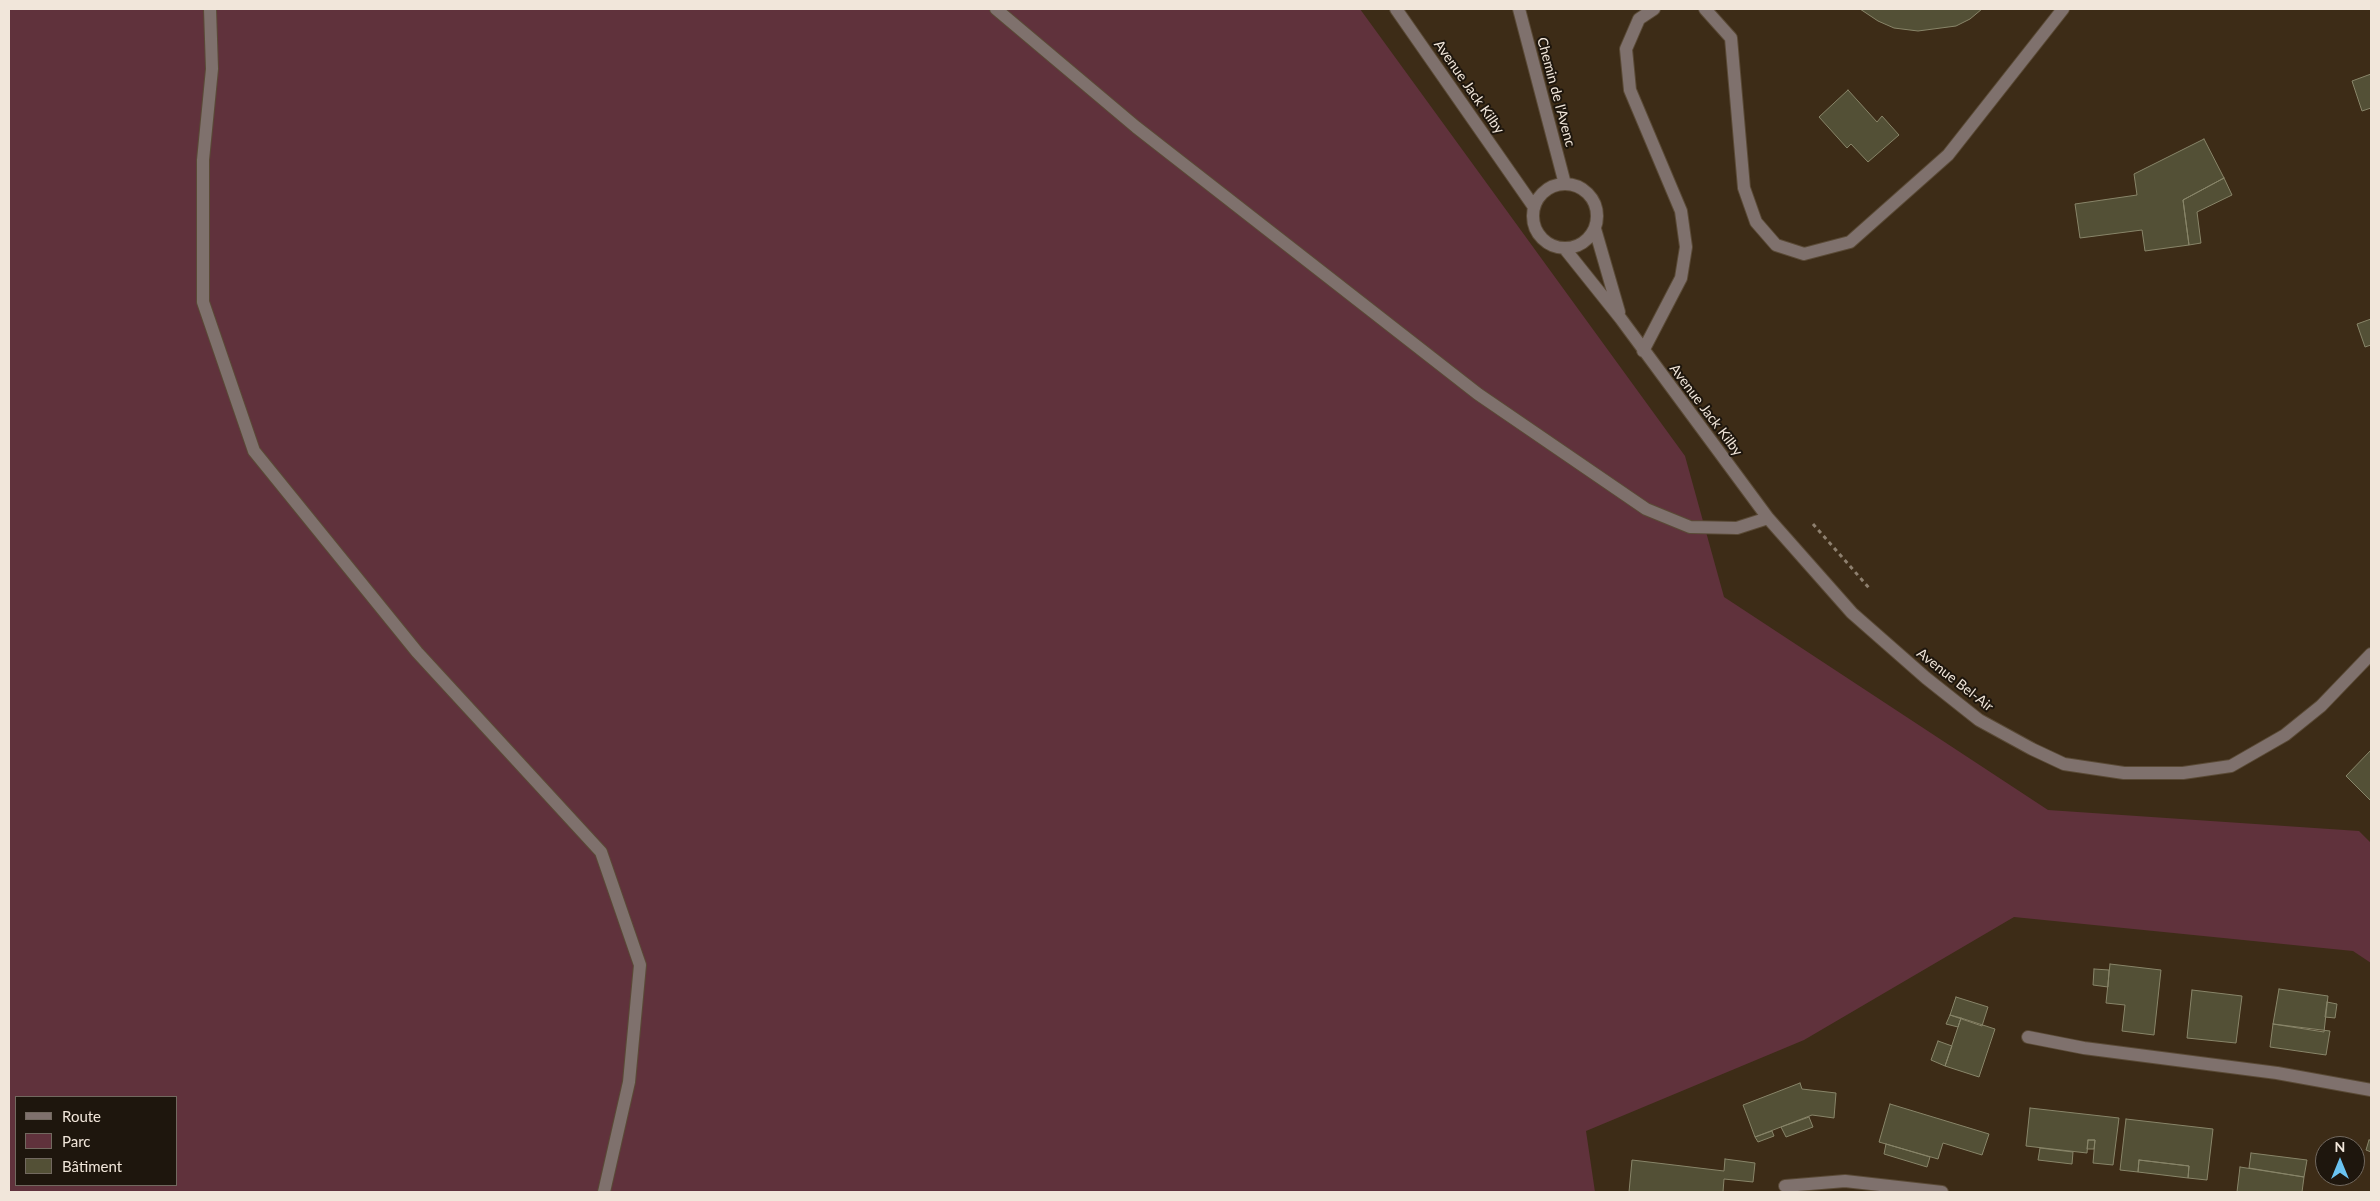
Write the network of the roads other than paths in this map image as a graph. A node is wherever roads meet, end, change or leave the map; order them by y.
1 (210, 9) edge
2 (996, 9) edge
3 (1396, 9) edge
4 (1519, 9) edge
5 (1654, 9) edge
6 (1705, 9) edge
7 (2063, 9) edge
8 (1565, 184) junction
9 (1534, 207) junction
10 (1594, 229) junction
11 (1564, 249) junction
12 (1621, 319) junction
13 (1643, 351) junction
14 (1768, 518) junction
15 (2371, 654) edge
16 (2028, 1037) dead end
17 (2371, 1090) edge
18 (1785, 1186) dead end
19 (604, 1192) edge
20 (1942, 1192) edge

1 - 19 street
2 - 14 street
3 - 9 street, Avenue Jack Kilby
4 - 8 street, Chemin de l'Avenc
5 - 13 street
6 - 7 street
8 - 9 street
8 - 10 street, Avenue Jack Kilby
9 - 11 street, Avenue Jack Kilby
10 - 11 street
10 - 12 street, Avenue Jack Kilby
11 - 12 street, Avenue Jack Kilby
12 - 13 street, Avenue Jack Kilby
13 - 14 street, Avenue Jack Kilby
14 - 15 street, Avenue Bel-Air
16 - 17 street
18 - 20 street

